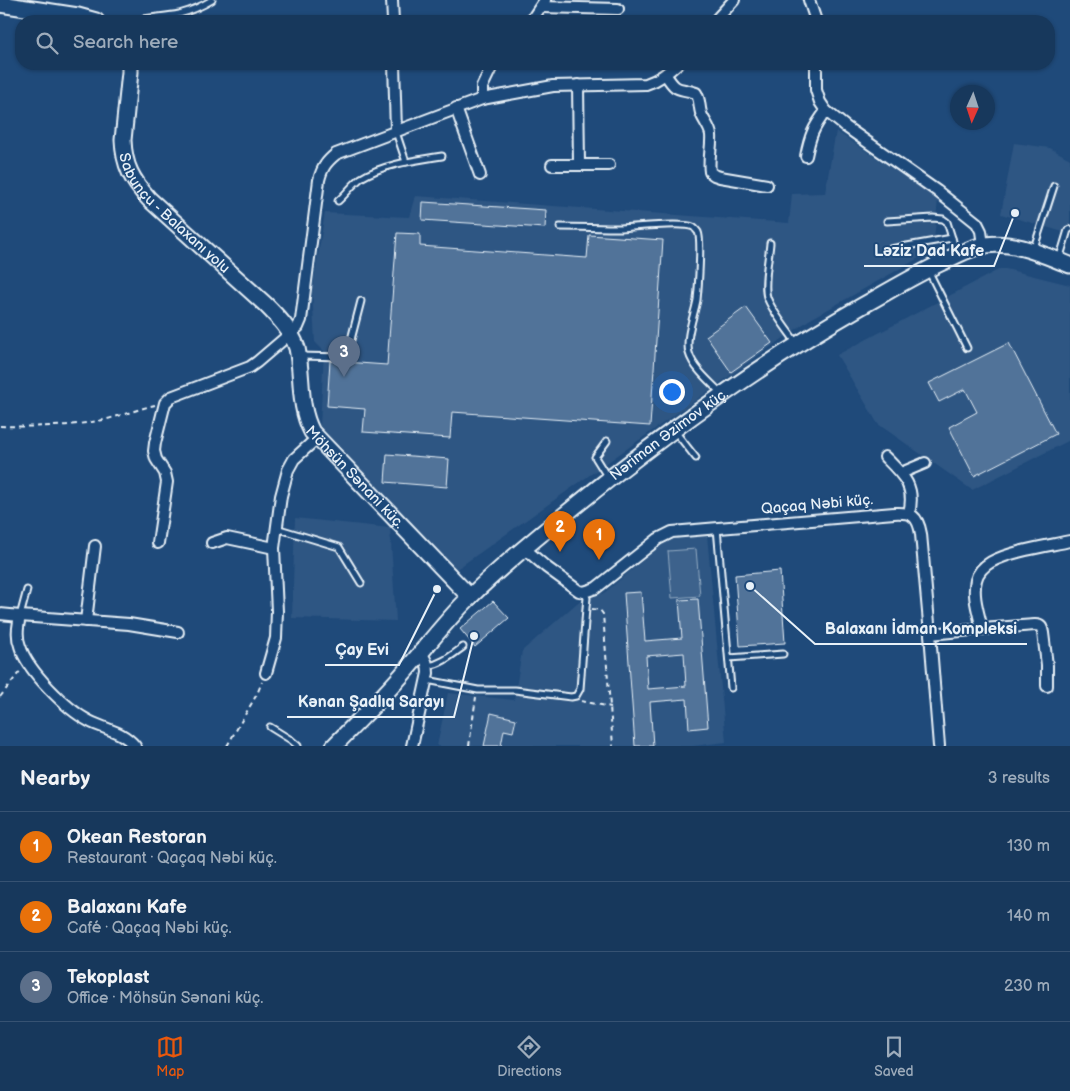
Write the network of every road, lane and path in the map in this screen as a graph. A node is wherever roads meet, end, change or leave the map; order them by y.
1 (212, 0) edge
2 (392, 0) edge
3 (734, 0) edge
4 (809, 0) edge
5 (0, 4) edge
6 (23, 4) edge
7 (543, 4) edge
8 (618, 9) dead end
9 (73, 15) edge
10 (171, 15) edge
11 (393, 15) edge
12 (535, 15) edge
13 (720, 15) edge
14 (814, 15) edge
15 (130, 70) edge
16 (394, 70) edge
17 (491, 70) edge
18 (671, 70) edge
19 (816, 70) edge
20 (666, 75) junction
21 (578, 85) junction
22 (482, 99) junction
23 (456, 108) junction
24 (826, 111) junction
25 (396, 131) junction
26 (442, 156) dead end
27 (806, 156) dead end
28 (406, 162) junction
29 (579, 164) junction
30 (609, 164) dead end
31 (552, 165) dead end
32 (480, 175) dead end
33 (766, 185) dead end
34 (1054, 186) dead end
35 (338, 201) dead end
36 (887, 221) dead end
37 (560, 227) dead end
38 (1070, 229) edge
39 (952, 238) junction
40 (770, 243) dead end
41 (983, 245) junction
42 (890, 249) dead end
43 (1033, 251) junction
44 (958, 254) junction
45 (1064, 262) edge
46 (928, 269) junction
47 (361, 301) dead end
48 (290, 333) junction
49 (797, 344) junction
50 (967, 348) dead end
51 (298, 356) junction
52 (722, 395) junction
53 (165, 403) junction
54 (0, 426) edge
55 (674, 430) junction
56 (317, 438) junction
57 (607, 441) dead end
58 (886, 457) dead end
59 (696, 458) dead end
60 (925, 463) dead end
61 (901, 473) junction
62 (608, 479) junction
63 (909, 513) junction
64 (276, 528) junction
65 (717, 528) junction
66 (1070, 541) edge
67 (158, 543) dead end
68 (212, 543) dead end
69 (94, 546) dead end
70 (274, 548) junction
71 (524, 548) junction
72 (361, 583) dead end
73 (27, 590) dead end
74 (584, 592) junction
75 (470, 597) junction
76 (586, 608) junction
77 (0, 614) edge
78 (20, 616) junction
79 (86, 621) junction
80 (982, 630) junction
81 (178, 632) dead end
82 (930, 634) junction
83 (463, 647) dead end
84 (783, 654) dead end
85 (729, 658) junction
86 (424, 660) junction
87 (26, 662) junction
88 (266, 673) joint
89 (427, 680) junction
90 (1047, 686) dead end
91 (731, 688) dead end
92 (478, 690) junction
93 (576, 696) junction
94 (0, 698) edge
95 (610, 707) junction
96 (270, 727) dead end
97 (135, 746) edge
98 (227, 746) edge
99 (298, 746) edge
100 (334, 746) edge
101 (412, 746) edge
102 (468, 746) edge
103 (613, 746) edge
104 (939, 746) edge

1 - 10 lane
2 - 11 street
3 - 13 street
4 - 14 street
5 - 6 main road
6 - 9 main road
7 - 8 street
7 - 12 street
15 - 48 main road, Sabunçu - Balaxanı yolu
16 - 25 street
17 - 22 street
18 - 20 street
19 - 24 street
20 - 21 street
20 - 33 street
21 - 22 street
21 - 29 street
22 - 23 street
23 - 25 street
23 - 32 street
24 - 27 street
24 - 41 street
25 - 28 lane
25 - 48 street
26 - 28 lane
28 - 35 lane
29 - 30 street
29 - 31 street
34 - 43 lane
36 - 39 lane
37 - 52 lane
38 - 45 lane
39 - 42 lane
39 - 44 lane
40 - 49 lane
41 - 43 main road, Nəriman Əzimov küç.
41 - 44 main road, Nəriman Əzimov küç.
43 - 45 main road, Nəriman Əzimov küç.
44 - 46 main road, Nəriman Əzimov küç.
46 - 49 main road, Nəriman Əzimov küç.
46 - 50 lane
47 - 51 lane
48 - 51 main road, Möhsün Sənani küç.
48 - 53 street
49 - 52 main road, Nəriman Əzimov küç.
51 - 56 main road, Möhsün Sənani küç.
52 - 55 main road, Nəriman Əzimov küç.
53 - 54 path
53 - 67 street
55 - 59 lane
55 - 62 main road, Nəriman Əzimov küç.
56 - 64 street
56 - 75 main road, Möhsün Sənani küç.
57 - 62 lane
58 - 61 street
60 - 61 street
61 - 63 street
62 - 71 main road, Nəriman Əzimov küç.
63 - 65 street, Qaçaq Nəbi küç.
63 - 82 street
64 - 70 street
64 - 72 lane
65 - 74 street, Qaçaq Nəbi küç.
65 - 85 lane
66 - 80 street
68 - 70 street
69 - 79 street
70 - 88 street
71 - 74 street
71 - 75 main road, Nəriman Əzimov küç.
73 - 78 lane
74 - 76 lane
75 - 86 main road, Nəriman Əzimov küç.
76 - 93 lane
76 - 95 path
77 - 78 street
78 - 79 street
78 - 87 street
79 - 81 street
80 - 82 street
80 - 90 street
82 - 104 street
83 - 86 lane
84 - 85 lane
85 - 91 lane
86 - 89 street
86 - 100 main road, Nəriman Əzimov küç.
87 - 94 path
87 - 97 street
88 - 98 path
89 - 92 lane
89 - 101 street
92 - 93 lane
92 - 102 path
93 - 95 path
95 - 103 path
96 - 99 lane

